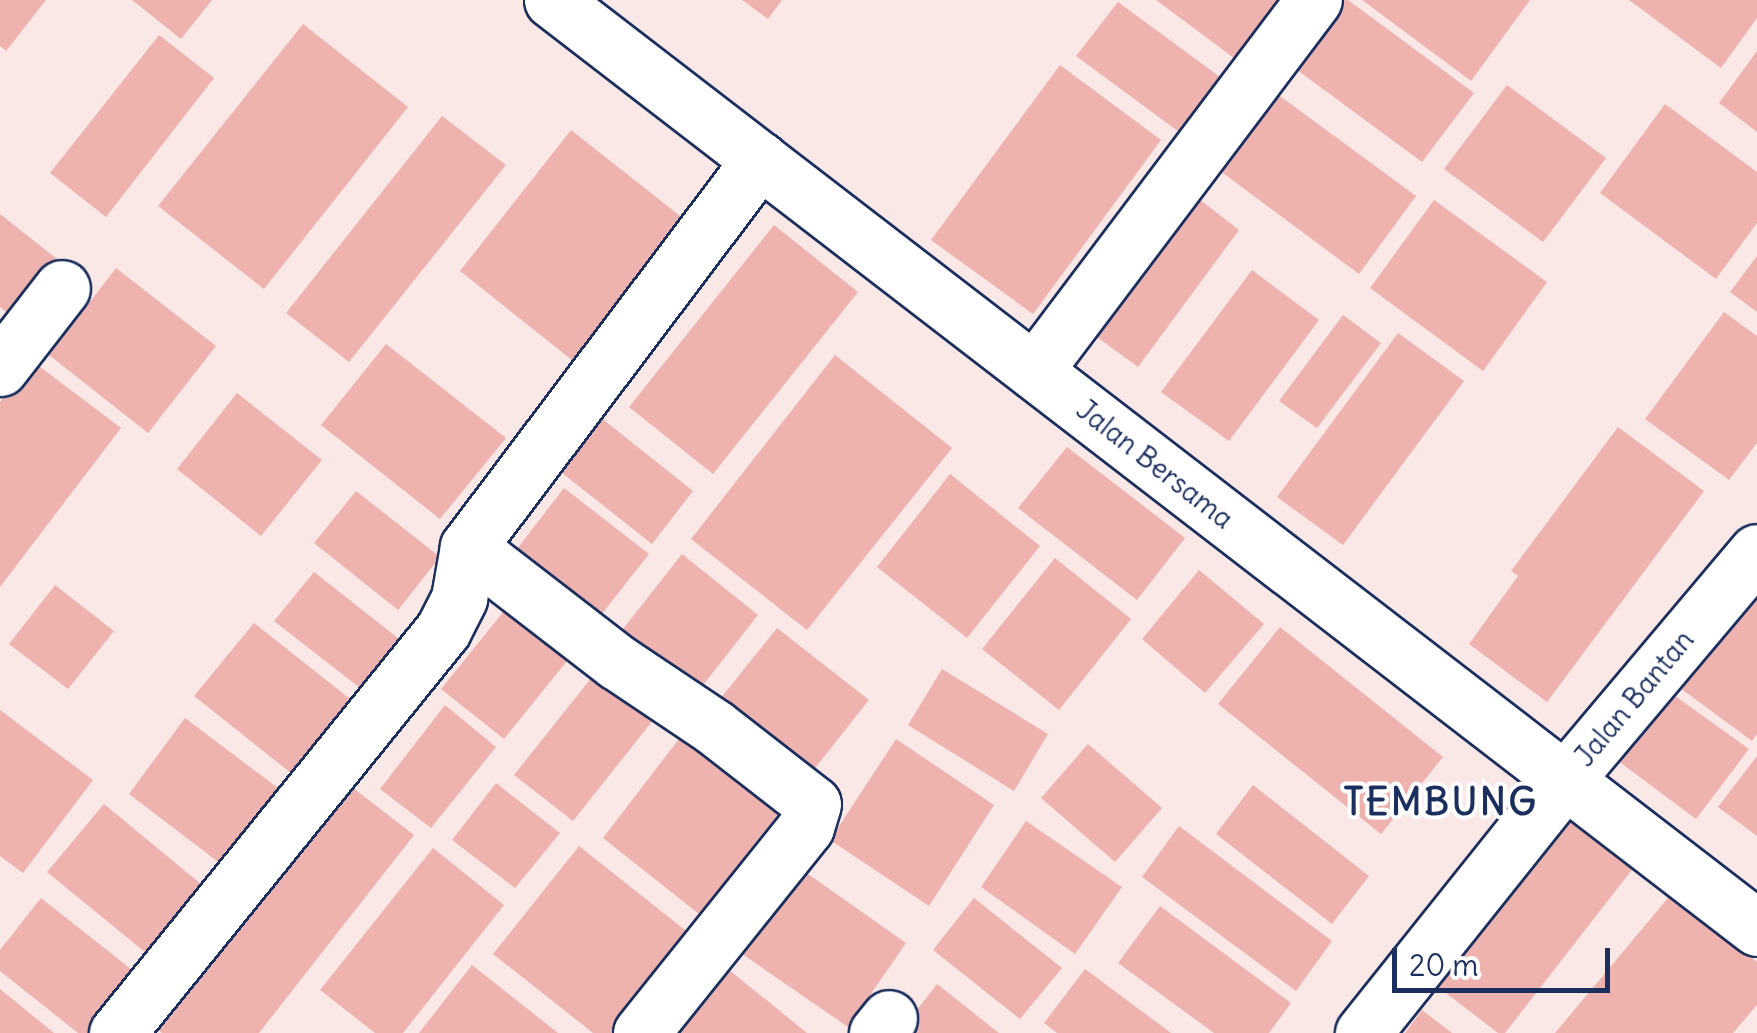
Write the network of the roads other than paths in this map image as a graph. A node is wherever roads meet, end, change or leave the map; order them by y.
1 (552, 0) edge
2 (1314, 0) edge
3 (760, 160) junction
4 (62, 288) dead end
5 (0, 368) edge
6 (1034, 371) junction
7 (468, 547) junction
8 (1757, 552) edge
9 (1564, 782) junction
10 (1757, 928) edge
11 (117, 1033) edge
12 (642, 1033) edge
13 (1363, 1033) edge

1 - 3 street, Jalan Bersama
2 - 6 street
3 - 6 street, Jalan Bersama
3 - 7 street
4 - 5 street
6 - 9 street, Jalan Bersama
7 - 11 street
7 - 12 street
8 - 9 street, Jalan Bantan
9 - 10 street, Jalan Bersama
9 - 13 street, Jalan Bantan

